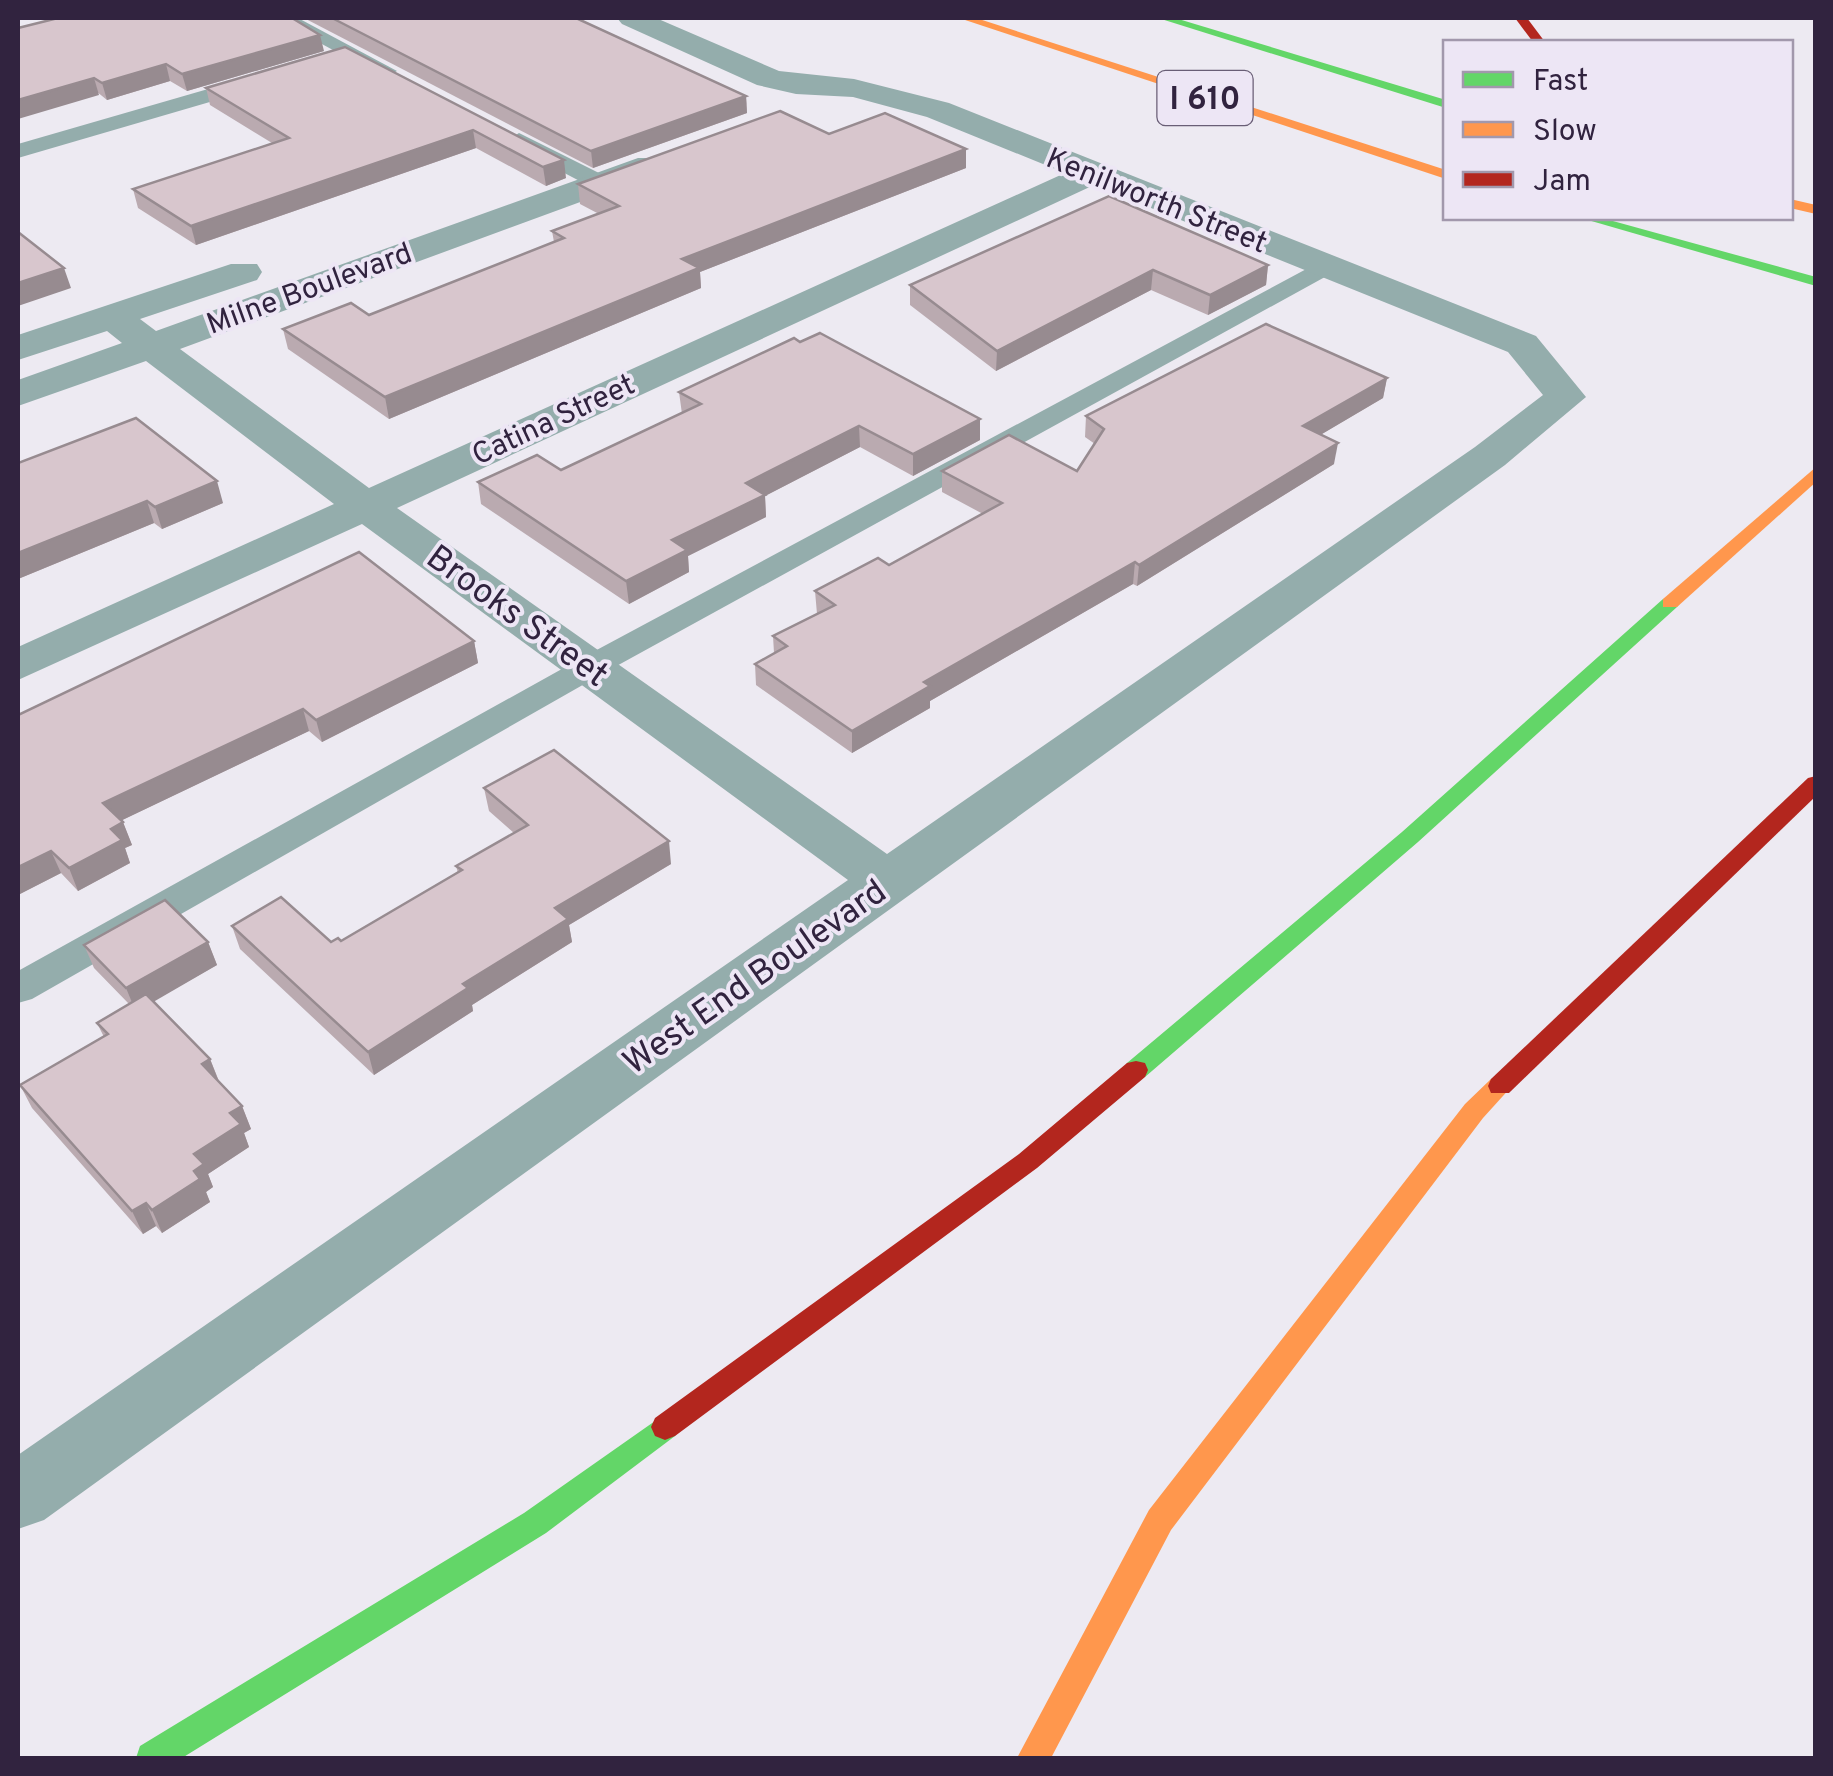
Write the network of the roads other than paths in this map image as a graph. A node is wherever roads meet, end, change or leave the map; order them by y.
1 (284, 18) edge
2 (632, 18) edge
3 (965, 18) edge
4 (1164, 18) edge
5 (1521, 18) edge
6 (1538, 40) edge
7 (352, 53) junction
8 (314, 64) edge
9 (276, 75) edge
10 (402, 79) edge
11 (854, 88) junction
12 (1443, 103) edge
13 (782, 116) edge
14 (501, 131) edge
15 (18, 151) edge
16 (673, 156) edge
17 (1090, 174) junction
18 (1443, 174) edge
19 (601, 183) junction
20 (1595, 220) edge
21 (1325, 267) junction
22 (1816, 282) edge
23 (111, 316) junction
24 (150, 344) junction
25 (18, 348) edge
26 (18, 394) edge
27 (1490, 456) joint
28 (1816, 472) edge
29 (365, 506) junction
30 (18, 665) edge
31 (590, 667) junction
32 (1816, 783) edge
33 (888, 882) junction
34 (18, 989) edge
35 (18, 1496) edge
36 (152, 1758) edge
37 (1033, 1758) edge

1 - 7 lane
2 - 11 street, Kenilworth Street
3 - 18 highway, I 610
4 - 12 highway, I 610
5 - 6 highway
7 - 8 lane
7 - 10 lane
9 - 15 lane
11 - 13 street
11 - 17 street, Kenilworth Street
14 - 19 lane
16 - 19 street, Milne Boulevard
17 - 21 street, Kenilworth Street
17 - 29 street, Catina Street
19 - 23 street, Milne Boulevard
19 - 24 street, Milne Boulevard
20 - 22 highway
21 - 27 street, Kenilworth Street
21 - 31 lane
23 - 24 street, Brooks Street
23 - 25 street, Milne Boulevard
24 - 26 street, Milne Boulevard
24 - 29 street, Brooks Street
27 - 33 street, West End Boulevard
28 - 36 highway
29 - 30 street, Catina Street
29 - 31 street, Brooks Street
31 - 33 street, Brooks Street
31 - 34 lane
32 - 37 highway
33 - 35 street, West End Boulevard

